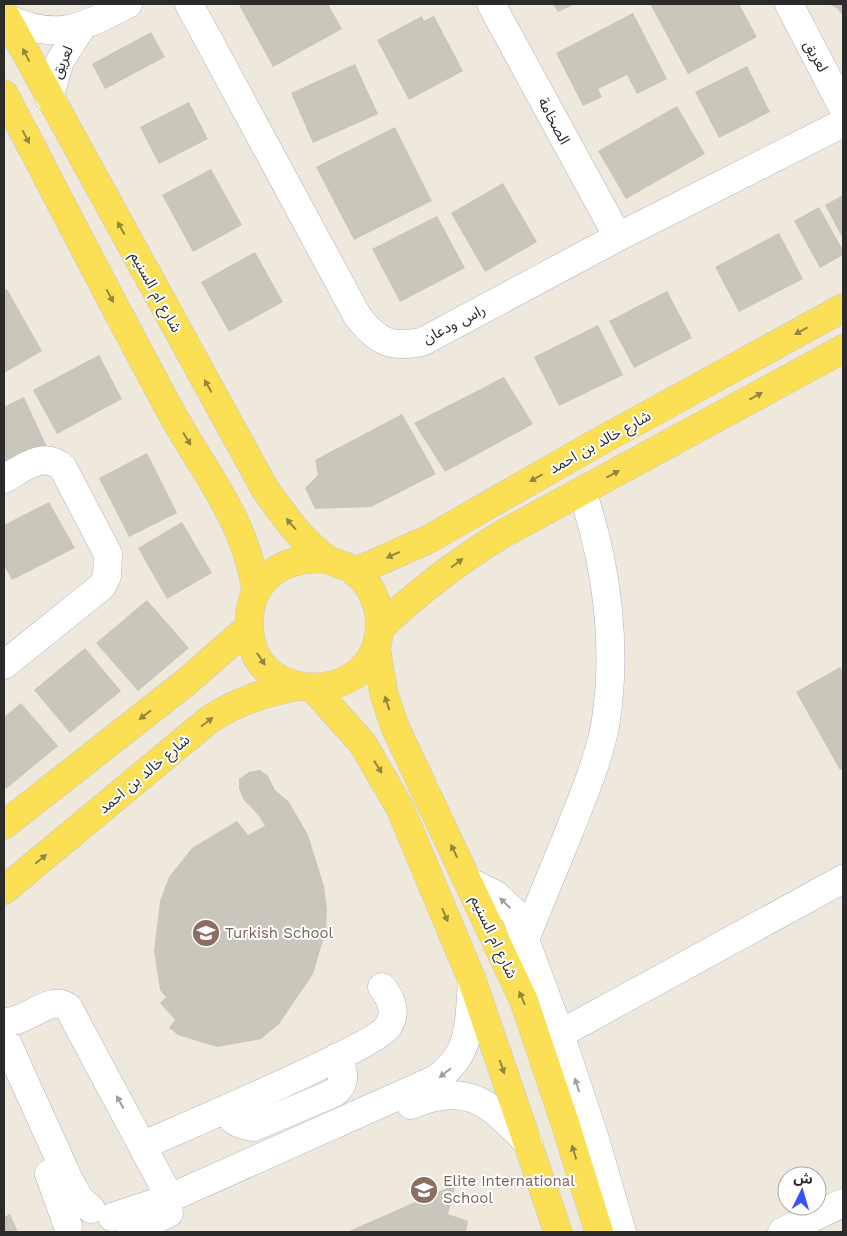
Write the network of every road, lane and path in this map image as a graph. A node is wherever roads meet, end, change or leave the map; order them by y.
1 (128, 4) edge
2 (189, 4) edge
3 (491, 4) edge
4 (789, 4) edge
5 (5, 15) edge
6 (81, 28) junction
7 (4, 94) edge
8 (49, 98) junction
9 (843, 108) edge
10 (843, 123) edge
11 (618, 237) junction
12 (843, 308) edge
13 (843, 349) edge
14 (4, 479) edge
15 (582, 491) junction
16 (326, 559) junction
17 (355, 572) junction
18 (256, 590) junction
19 (249, 627) junction
20 (378, 638) junction
21 (4, 666) edge
22 (307, 688) junction
23 (4, 825) edge
24 (843, 879) edge
25 (468, 881) junction
26 (4, 890) edge
27 (525, 939) junction
28 (472, 980) junction
29 (382, 987) dead end
30 (4, 1022) edge
31 (560, 1034) junction
32 (4, 1036) edge
33 (337, 1057) junction
34 (4, 1075) edge
35 (226, 1109) junction
36 (295, 1111) junction
37 (308, 1136) junction
38 (529, 1144) junction
39 (144, 1145) junction
40 (170, 1198) junction
41 (843, 1203) edge
42 (113, 1223) edge
43 (68, 1229) edge
44 (558, 1232) edge
45 (598, 1232) edge
46 (622, 1232) edge
47 (782, 1232) edge

1 - 6 street, لعريق
2 - 11 street, راس ودعان
3 - 11 street, الصخامة
4 - 9 street, لعريق
5 - 6 street, لعريق
8 -> 5 main road, شارع ام السنيم
6 - 8 street, لعريق
7 -> 18 main road
16 -> 8 main road, شارع ام السنيم
10 - 11 street, راس ودعان
12 -> 17 main road, شارع خالد بن احمد
15 -> 13 main road
14 - 21 street
20 -> 15 main road
15 - 27 street
16 - 17 main road
16 - 18 main road
17 - 20 main road
18 - 19 main road
19 -> 22 main road
19 -> 23 main road
20 - 22 main road
25 -> 20 main road, شارع ام السنيم
26 -> 22 main road, شارع خالد بن احمد
22 -> 28 main road
24 - 31 street
27 -> 25 street
45 -> 25 main road, شارع ام السنيم
27 - 31 street
28 -> 37 street
28 -> 38 main road
29 - 33 street
39 -> 30 street
46 -> 31 street
32 - 42 street
33 - 35 street
33 - 36 street
34 - 43 street
35 - 36 street
35 - 39 street
36 - 37 street
37 - 40 street
38 - 42 street
38 - 44 main road
39 - 40 street
40 - 42 street
41 - 47 street
42 - 43 street

